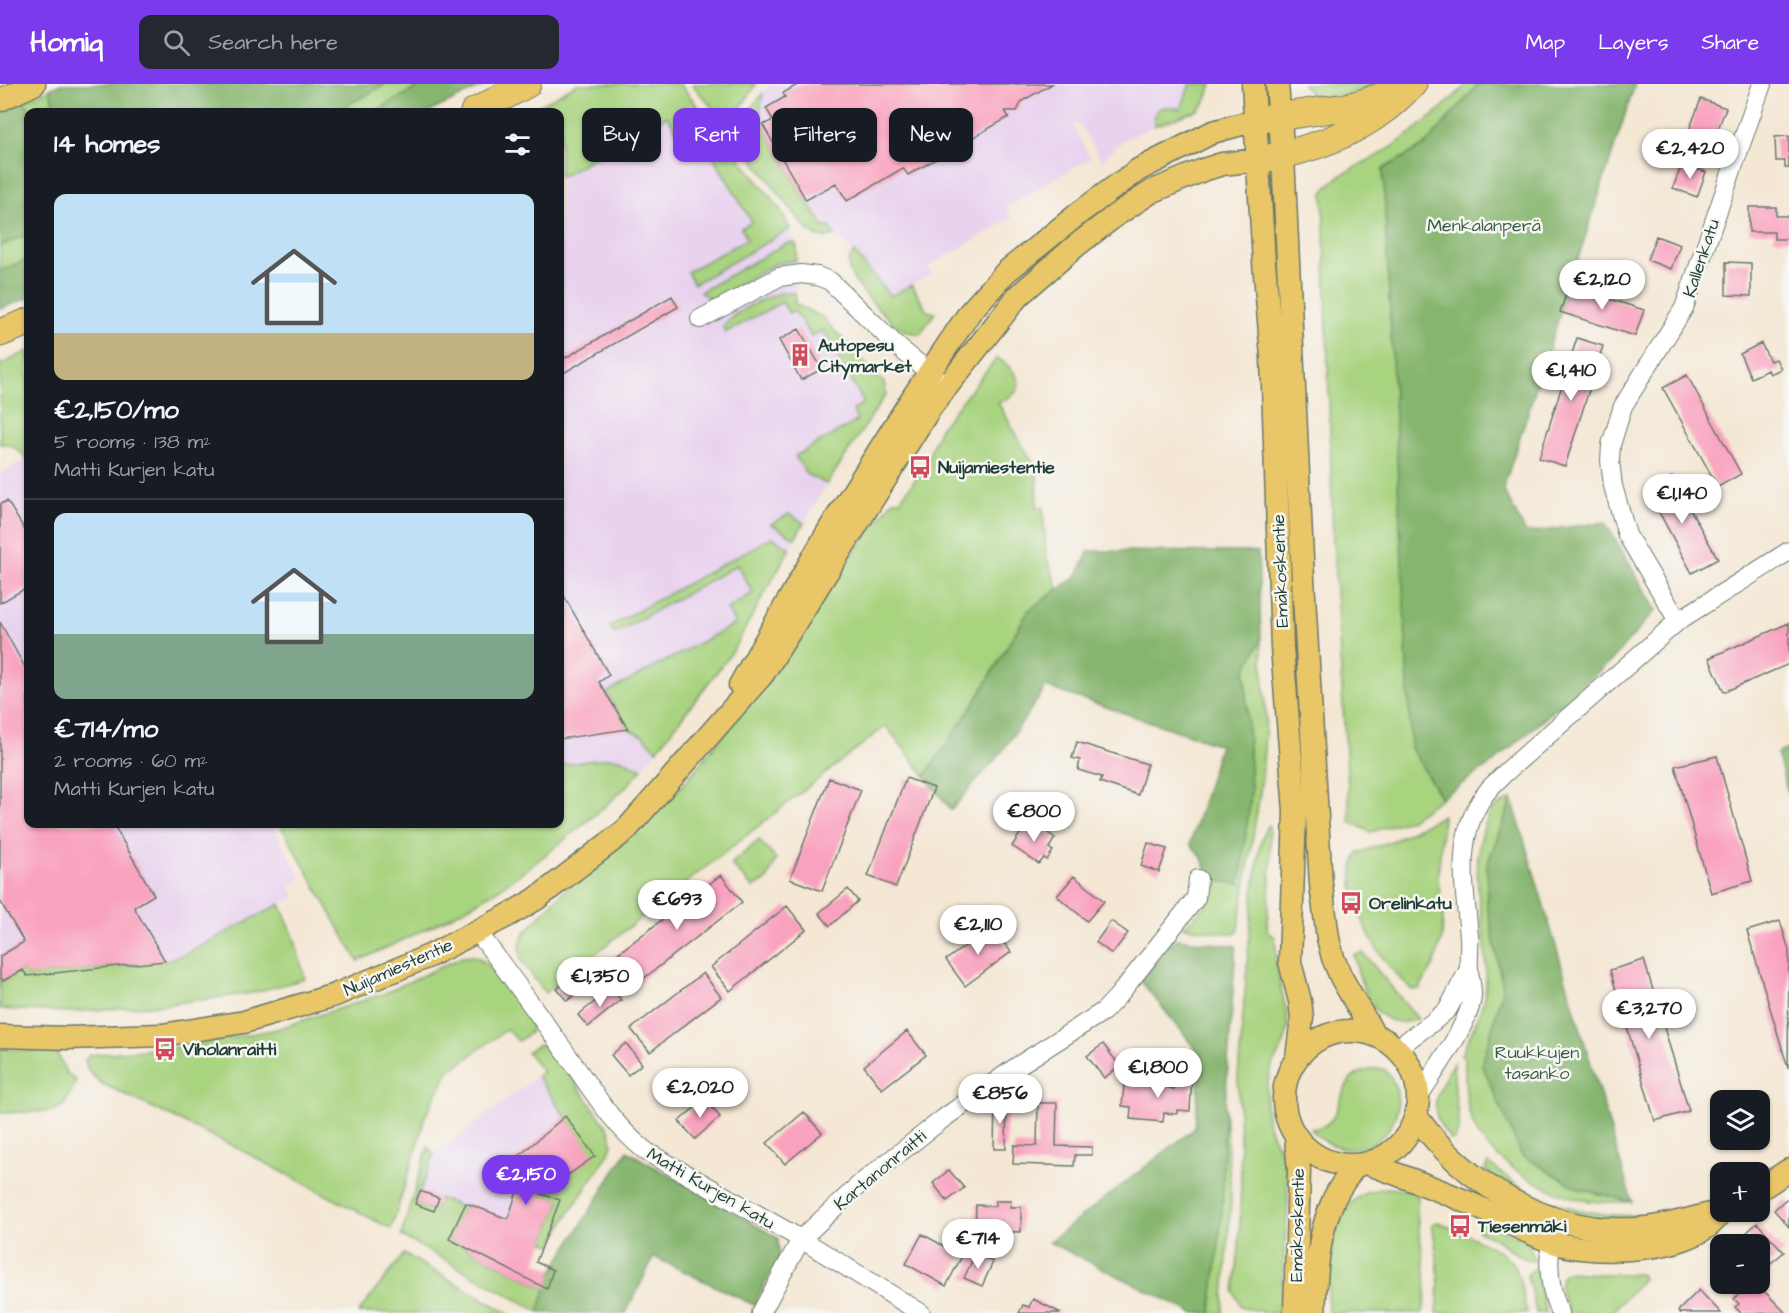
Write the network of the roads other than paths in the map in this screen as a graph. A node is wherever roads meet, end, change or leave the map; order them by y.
1 (34, 84) edge
2 (527, 84) edge
3 (1253, 84) edge
4 (1277, 84) edge
5 (1412, 84) edge
6 (1762, 84) edge
7 (0, 100) edge
8 (482, 108) edge
9 (1268, 118) junction
10 (1270, 158) junction
11 (700, 319) dead end
12 (24, 324) edge
13 (0, 333) edge
14 (929, 372) junction
15 (948, 386) junction
16 (1789, 551) edge
17 (1678, 621) junction
18 (719, 725) junction
19 (1198, 879) dead end
20 (477, 931) junction
21 (1469, 969) junction
22 (1374, 1035) junction
23 (0, 1036) edge
24 (1397, 1048) junction
25 (1297, 1058) junction
26 (1418, 1106) junction
27 (1296, 1138) junction
28 (1362, 1165) junction
29 (1789, 1170) edge
30 (1770, 1182) edge
31 (1710, 1214) edge
32 (1557, 1220) junction
33 (1712, 1222) edge
34 (801, 1239) junction
35 (1551, 1242) junction
36 (761, 1313) edge
37 (921, 1313) edge
38 (1295, 1313) edge
39 (1314, 1313) edge
40 (1560, 1313) edge

1 - 7 main road
2 - 8 highway
3 - 9 main road, Emäkoskentie
4 - 9 main road, Emäkoskentie
5 - 9 highway
5 - 10 highway
6 - 17 street, Kallenkatu
9 - 10 main road, Emäkoskentie
9 - 14 main road, Nuijamiestentie
10 - 15 main road, Nuijamiestentie
10 - 22 main road, Emäkoskentie
10 - 25 main road, Emäkoskentie
11 - 14 street
12 - 13 highway
14 - 15 street
14 - 18 main road, Nuijamiestentie
15 - 18 main road, Nuijamiestentie
16 - 17 street
17 - 21 street
18 - 20 main road, Nuijamiestentie
19 - 34 street, Kartanonraitti
20 - 23 main road, Nuijamiestentie
20 - 34 street, Matti Kurjen katu
21 - 24 street
21 - 26 street
22 - 24 main road
22 - 25 main road
24 - 26 main road
25 - 27 main road
26 - 28 main road
26 - 32 main road
27 - 28 main road
27 - 38 main road, Emäkoskentie
28 - 35 main road
28 - 39 main road, Emäkoskentie
29 - 30 main road
31 - 32 main road
32 - 35 street
33 - 35 main road
34 - 36 street, Kartanonraitti
34 - 37 street, Matti Kurjen katu
35 - 40 street

